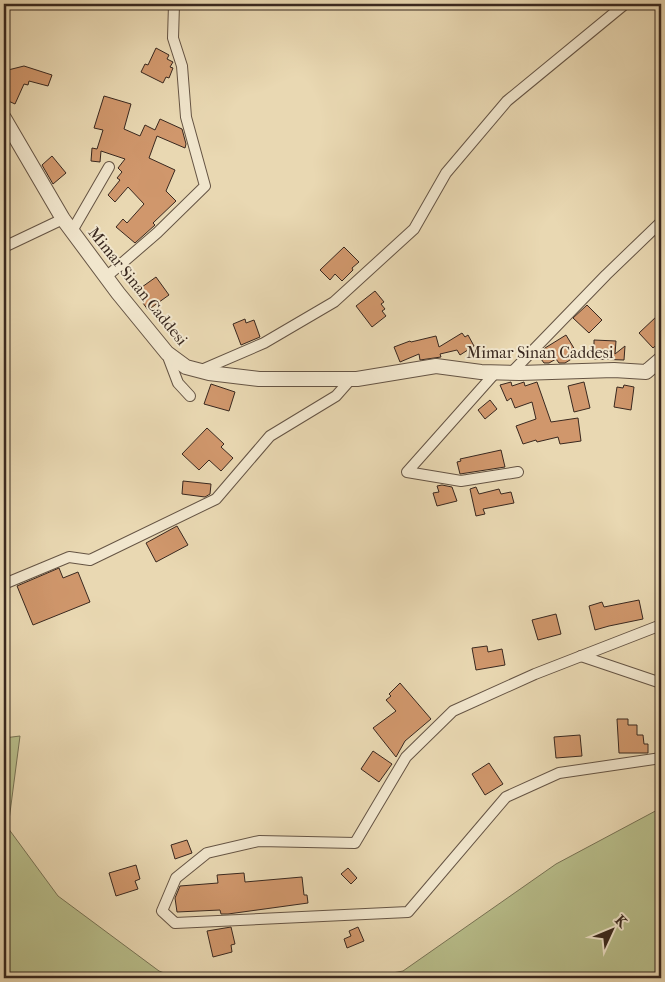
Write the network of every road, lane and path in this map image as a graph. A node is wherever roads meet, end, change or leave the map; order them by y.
1 (174, 4) edge
2 (626, 4) edge
3 (4, 118) edge
4 (109, 167) dead end
5 (63, 219) junction
6 (661, 222) edge
7 (72, 231) junction
8 (4, 247) edge
9 (106, 277) junction
10 (167, 353) junction
11 (661, 360) edge
12 (199, 371) junction
13 (496, 372) junction
14 (511, 373) junction
15 (351, 379) junction
16 (190, 396) dead end
17 (518, 472) dead end
18 (4, 584) edge
19 (661, 625) edge
20 (581, 656) junction
21 (661, 683) edge
22 (661, 758) edge

1 - 9 street
2 - 12 street
3 - 5 street, Mimar Sinan Caddesi
4 - 7 street
5 - 7 street, Mimar Sinan Caddesi
5 - 8 street
6 - 14 street
7 - 9 street, Mimar Sinan Caddesi
9 - 10 street, Mimar Sinan Caddesi
10 - 12 street, Mimar Sinan Caddesi
10 - 16 street
11 - 14 street, Mimar Sinan Caddesi
12 - 15 street, Mimar Sinan Caddesi
13 - 14 street, Mimar Sinan Caddesi
13 - 15 street, Mimar Sinan Caddesi
13 - 17 street
15 - 18 street
19 - 20 street
20 - 21 street
20 - 22 street

